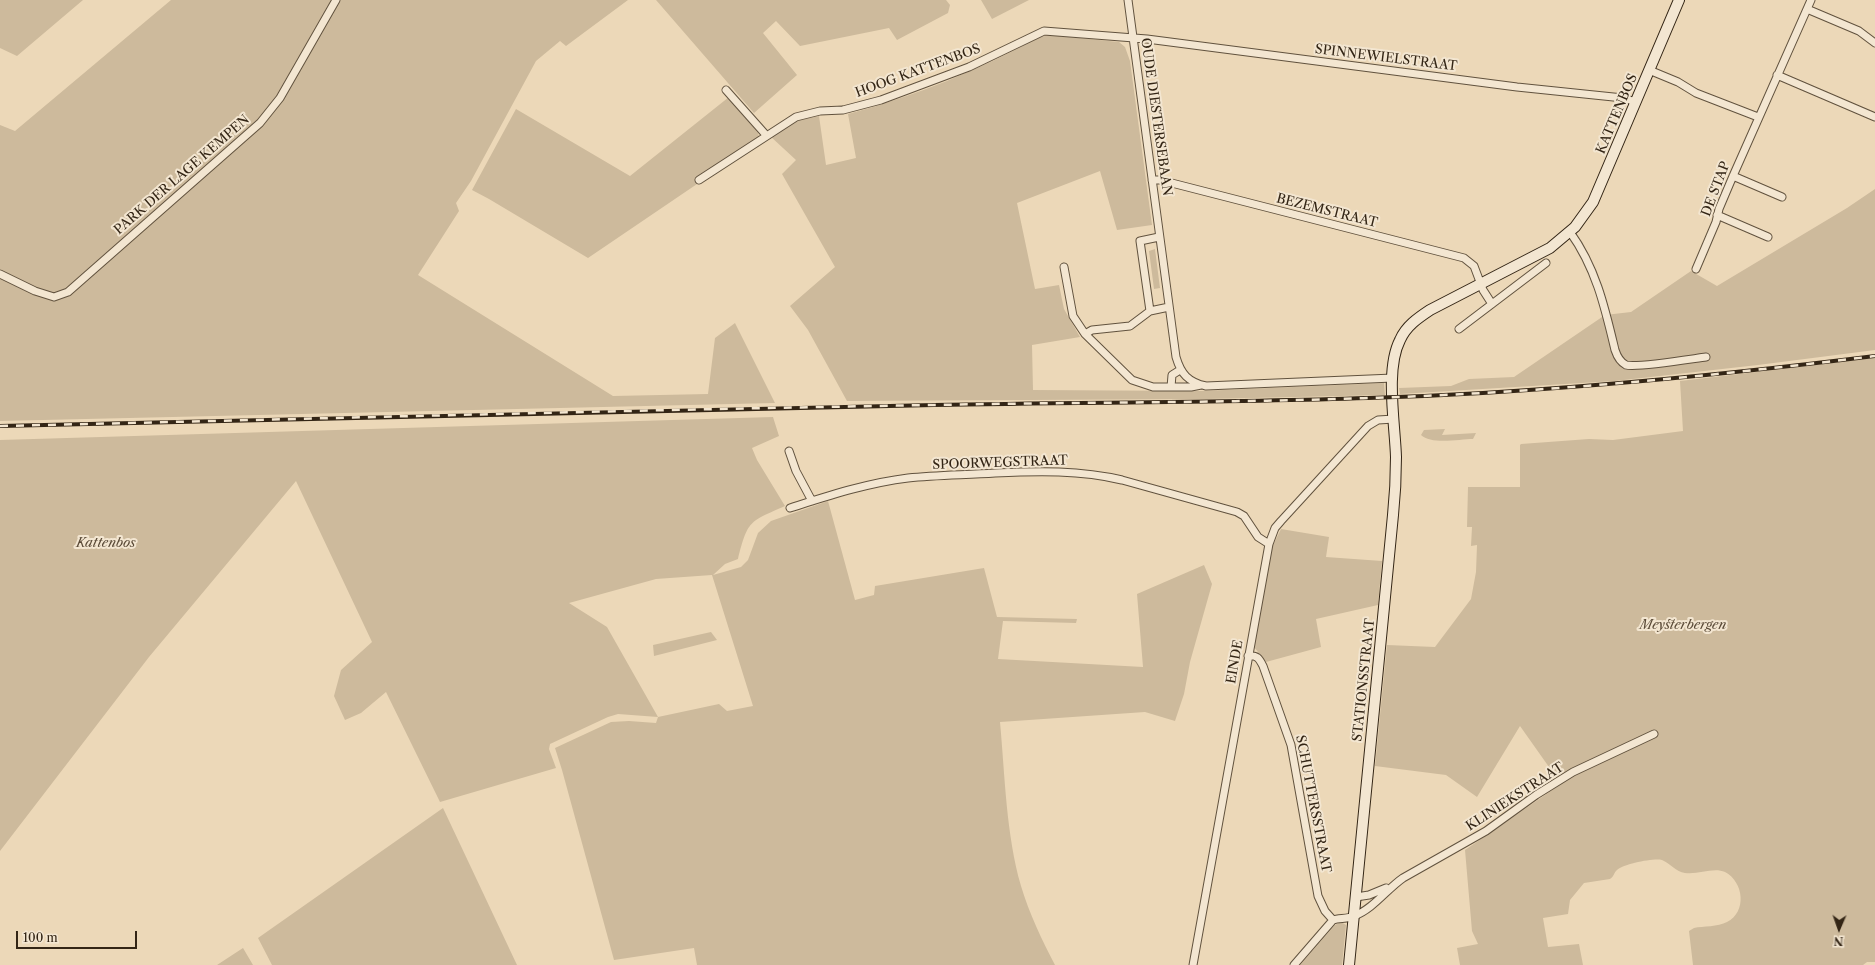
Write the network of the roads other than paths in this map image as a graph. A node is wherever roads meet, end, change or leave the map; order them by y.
1 (336, 0) edge
2 (1128, 0) edge
3 (1678, 0) edge
4 (1811, 0) edge
5 (1807, 9) junction
6 (1133, 38) junction
7 (1875, 43) edge
8 (1649, 70) junction
9 (1777, 75) junction
10 (726, 90) dead end
11 (1636, 102) junction
12 (1758, 117) junction
13 (1875, 117) edge
14 (766, 135) junction
15 (1733, 176) junction
16 (699, 180) dead end
17 (1152, 180) junction
18 (1782, 197) dead end
19 (1717, 215) junction
20 (1570, 232) junction
21 (1159, 237) junction
22 (1768, 237) dead end
23 (1546, 263) dead end
24 (1064, 266) dead end
25 (1696, 269) dead end
26 (0, 274) edge
27 (1481, 284) junction
28 (1492, 304) junction
29 (1169, 307) junction
30 (1150, 311) junction
31 (1459, 329) dead end
32 (1085, 334) junction
33 (1706, 357) dead end
34 (1180, 370) junction
35 (1393, 378) junction
36 (1201, 385) junction
37 (1171, 387) junction
38 (1393, 398) joint
39 (1394, 418) junction
40 (789, 451) dead end
41 (812, 501) junction
42 (790, 508) dead end
43 (1269, 544) junction
44 (1248, 656) junction
45 (1654, 734) dead end
46 (1392, 886) junction
47 (1356, 897) junction
48 (1354, 916) junction
49 (1333, 920) junction
50 (1193, 965) edge
51 (1294, 965) edge
52 (1349, 965) edge

1 - 26 street, PARK DER LAGE KEMPEN
2 - 6 street, OUDE DIESTERSEBAAN
3 - 8 main road, KATTENBOS
4 - 5 street, DE STAP
5 - 7 street
5 - 9 street, DE STAP
6 - 11 street, SPINNEWIELSTRAAT
6 - 14 street, HOOG KATTENBOS
6 - 17 street, OUDE DIESTERSEBAAN
8 - 11 main road, KATTENBOS
8 - 12 street
9 - 12 street, DE STAP
9 - 13 street
10 - 14 street
11 - 20 main road, KATTENBOS
12 - 15 street, DE STAP
14 - 16 street, HOOG KATTENBOS
15 - 18 street
15 - 19 street, DE STAP
17 - 21 street, OUDE DIESTERSEBAAN
17 - 27 street, BEZEMSTRAAT
19 - 22 street
19 - 25 street, DE STAP
20 - 27 main road, KATTENBOS
20 - 33 street
21 - 29 street, OUDE DIESTERSEBAAN
21 - 30 street
23 - 28 street
24 - 32 street
27 - 28 street
27 - 35 main road, KATTENBOS
28 - 31 street
29 - 30 street
29 - 34 street, OUDE DIESTERSEBAAN
30 - 32 street
32 - 37 street
34 - 36 street
34 - 37 street
35 - 36 street
35 - 38 main road, KATTENBOS
36 - 37 street
38 - 39 main road, STATIONSSTRAAT
39 - 43 street, EINDE
39 - 47 main road, STATIONSSTRAAT
40 - 41 street
41 - 42 street, SPOORWEGSTRAAT
41 - 43 street, SPOORWEGSTRAAT
43 - 44 street, EINDE
44 - 49 street, SCHUTTERSSTRAAT
44 - 50 street, EINDE
45 - 46 street, KLINIEKSTRAAT
46 - 47 street, KLINIEKSTRAAT
46 - 48 street, KLINIEKSTRAAT
47 - 48 main road, STATIONSSTRAAT
48 - 49 street
48 - 52 main road, STATIONSSTRAAT
49 - 51 street

